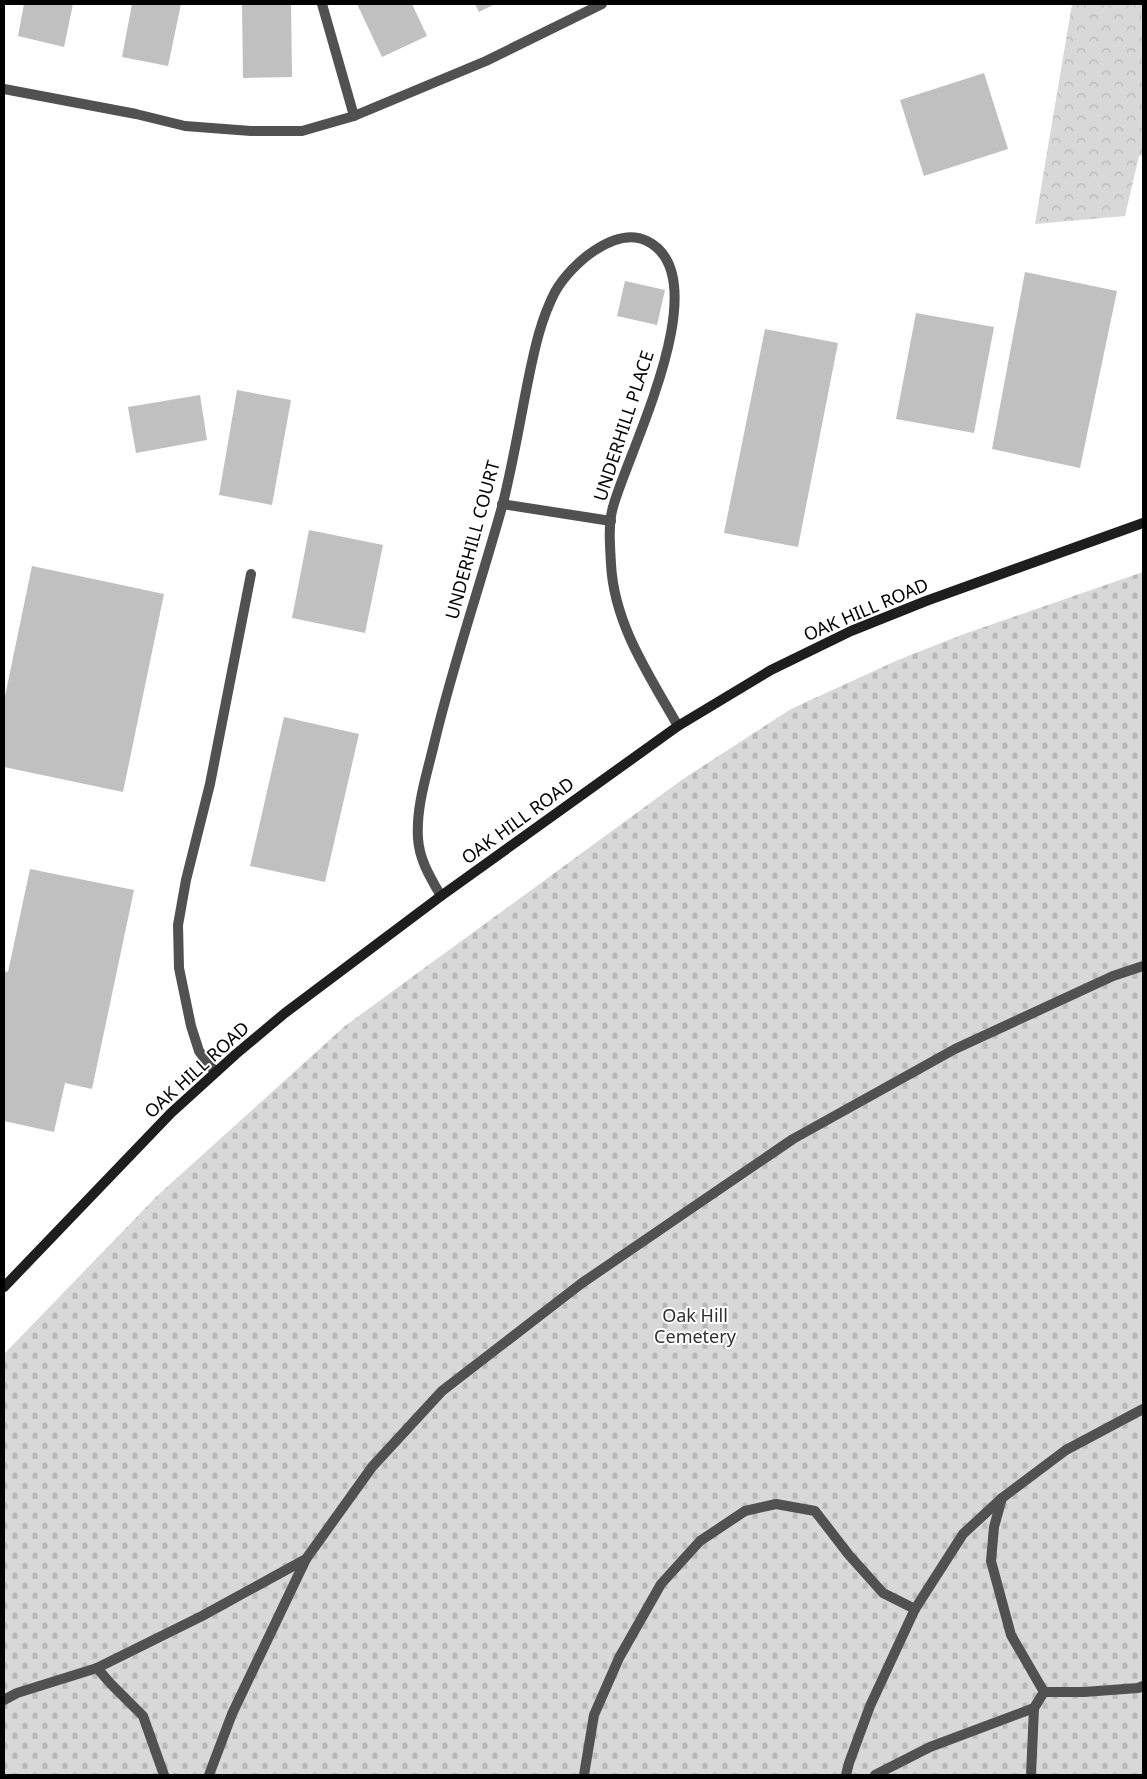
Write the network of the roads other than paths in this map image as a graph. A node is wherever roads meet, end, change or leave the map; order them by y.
1 (322, 4) edge
2 (602, 4) edge
3 (4, 89) edge
4 (354, 116) junction
5 (639, 239) joint
6 (502, 504) junction
7 (611, 521) junction
8 (1143, 523) edge
9 (251, 574) dead end
10 (678, 726) junction
11 (441, 896) junction
12 (1143, 966) edge
13 (216, 1072) junction
14 (4, 1287) edge
15 (1143, 1409) edge
16 (1002, 1498) junction
17 (306, 1559) junction
18 (915, 1608) junction
19 (97, 1668) junction
20 (1143, 1686) edge
21 (1044, 1692) junction
22 (4, 1700) edge
23 (1034, 1708) junction
24 (164, 1775) edge
25 (209, 1775) edge
26 (584, 1775) edge
27 (846, 1775) edge
28 (875, 1775) edge
29 (1031, 1775) edge

1 - 4 street
2 - 4 street
3 - 4 street
5 - 6 street, UNDERHILL COURT
5 - 7 street, UNDERHILL PLACE
6 - 7 street, UNDERHILL PLACE
6 - 11 street, UNDERHILL COURT
7 - 10 street, UNDERHILL PLACE
8 - 10 main road, OAK HILL ROAD
9 - 13 street
10 - 11 main road, OAK HILL ROAD
11 - 13 main road, OAK HILL ROAD
12 - 17 street
13 - 14 main road, OAK HILL ROAD
15 - 16 street
16 - 18 street
16 - 21 street
17 - 19 street
17 - 25 street
18 - 26 street
18 - 27 street
19 - 22 street
19 - 24 street
20 - 21 street
21 - 23 street
23 - 28 street
23 - 29 street

